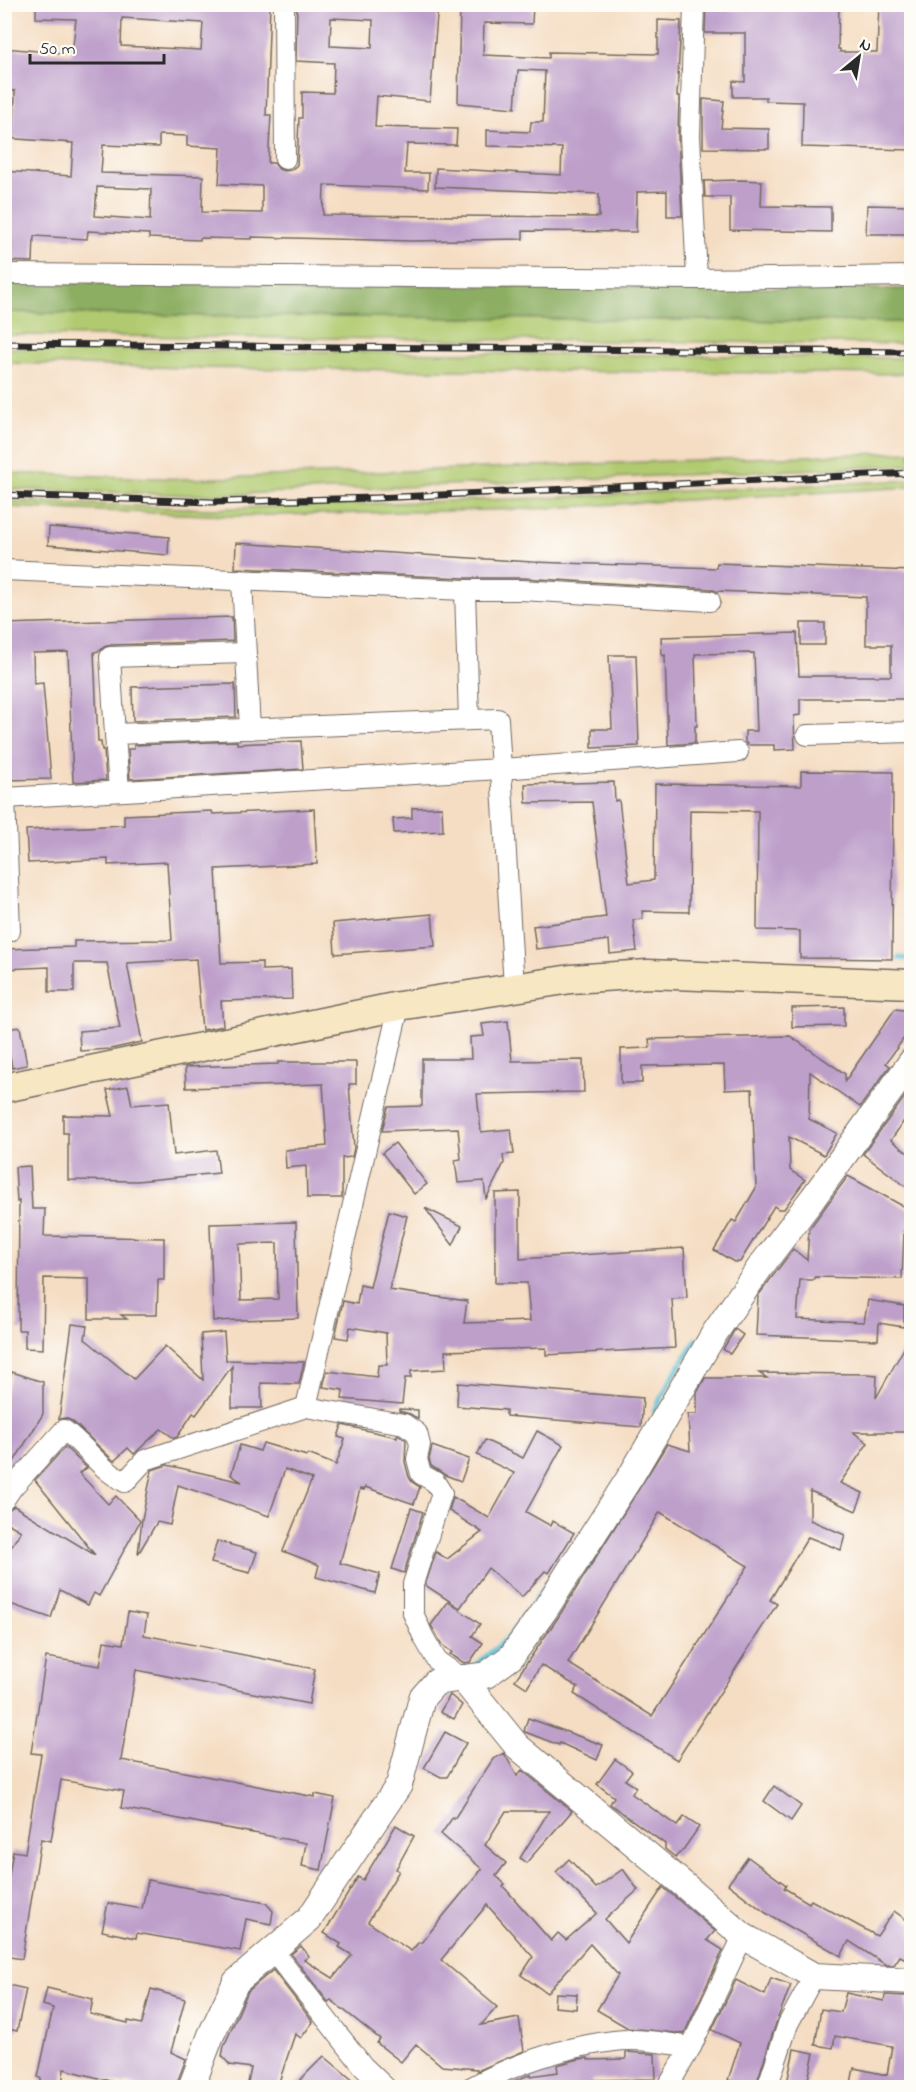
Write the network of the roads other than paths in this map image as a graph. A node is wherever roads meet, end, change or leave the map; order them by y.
1 (284, 4) edge
2 (694, 4) edge
3 (285, 159) dead end
4 (4, 274) edge
5 (912, 276) edge
6 (698, 279) junction
7 (4, 570) edge
8 (242, 581) junction
9 (465, 590) junction
10 (710, 601) dead end
11 (245, 653) junction
12 (469, 720) junction
13 (250, 729) junction
14 (912, 732) edge
15 (115, 734) junction
16 (807, 735) dead end
17 (738, 752) dead end
18 (500, 769) junction
19 (119, 791) junction
20 (10, 931) dead end
21 (912, 984) edge
22 (514, 988) junction
23 (399, 1005) junction
24 (912, 1061) edge
25 (4, 1088) edge
26 (306, 1407) junction
27 (4, 1500) edge
28 (462, 1678) junction
29 (743, 1936) junction
30 (273, 1951) junction
31 (814, 1976) junction
32 (912, 1981) edge
33 (691, 2047) junction
34 (191, 2088) edge
35 (386, 2088) edge
36 (470, 2088) edge
37 (667, 2088) edge
38 (767, 2088) edge

1 - 3 street
2 - 6 street
4 - 6 street
5 - 6 street
7 - 8 street
8 - 9 street
8 - 11 street
9 - 10 street
9 - 12 street
11 - 13 street
11 - 15 street
12 - 13 street
12 - 18 street
13 - 15 street
14 - 16 street
15 - 19 street
17 - 18 street
18 - 19 street
18 - 22 street
19 - 20 street
21 - 22 main road
22 - 23 main road
23 - 25 main road
23 - 26 street
24 - 28 street
26 - 27 street
26 - 28 street
28 - 29 street
28 - 30 street
29 - 31 street
29 - 33 street
30 - 34 street
30 - 35 street
31 - 32 street
31 - 38 street
33 - 36 street
33 - 37 street

